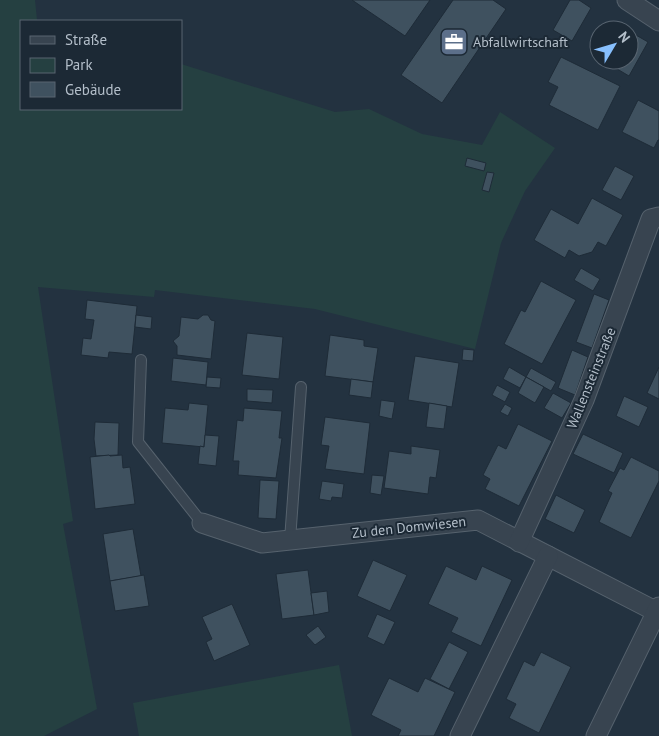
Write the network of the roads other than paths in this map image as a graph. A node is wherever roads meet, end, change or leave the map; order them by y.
1 (627, 0) edge
2 (659, 21) edge
3 (659, 217) edge
4 (141, 360) dead end
5 (301, 387) dead end
6 (202, 523) joint
7 (290, 540) junction
8 (519, 542) junction
9 (548, 556) junction
10 (658, 610) edge
11 (460, 736) edge
12 (596, 736) edge

1 - 2 street
3 - 8 street, Wallensteinstraße
4 - 6 lane
5 - 7 lane
6 - 7 street, Zu den Domwiesen
7 - 8 street, Zu den Domwiesen
8 - 9 street, Zu den Domwiesen
9 - 10 street, Zu den Domwiesen
9 - 11 street
10 - 12 street

